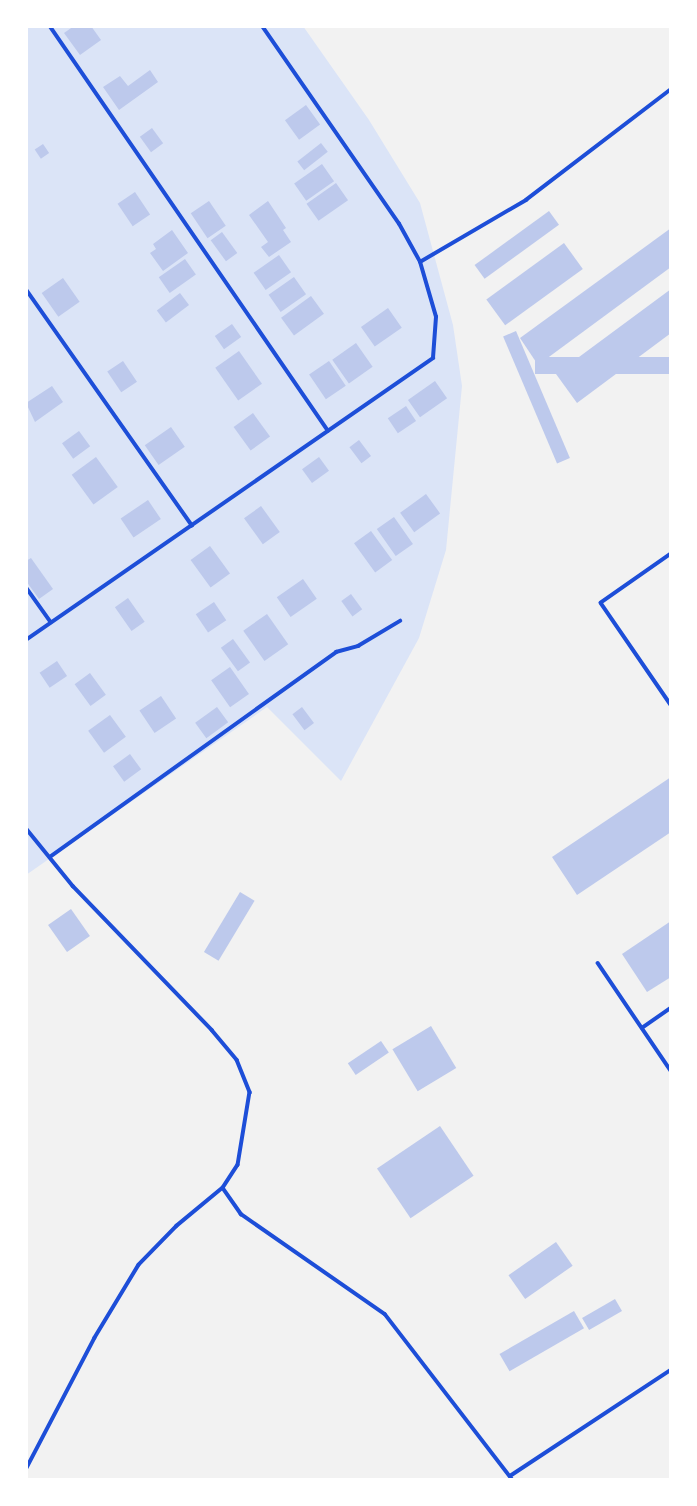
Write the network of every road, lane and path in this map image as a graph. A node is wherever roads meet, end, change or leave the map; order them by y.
1 (50, 26) edge
2 (262, 26) edge
3 (671, 89) edge
4 (420, 261) junction
5 (26, 289) edge
6 (328, 431) junction
7 (192, 525) junction
8 (671, 554) edge
9 (26, 587) edge
10 (401, 621) dead end
11 (51, 622) junction
12 (26, 639) edge
13 (671, 705) edge
14 (26, 828) edge
15 (50, 857) junction
16 (598, 963) dead end
17 (671, 1008) edge
18 (642, 1028) junction
19 (671, 1071) edge
20 (223, 1188) junction
21 (671, 1370) edge
22 (26, 1470) edge
23 (511, 1478) edge

1 - 6 lane
2 - 4 lane
3 - 4 lane
4 - 6 lane
5 - 7 lane
6 - 7 lane
7 - 11 lane
8 - 13 lane
9 - 11 lane
10 - 15 lane
11 - 12 lane
14 - 15 lane
15 - 20 lane
16 - 18 lane
17 - 18 lane
18 - 19 lane
20 - 22 lane
20 - 23 lane
21 - 23 lane

